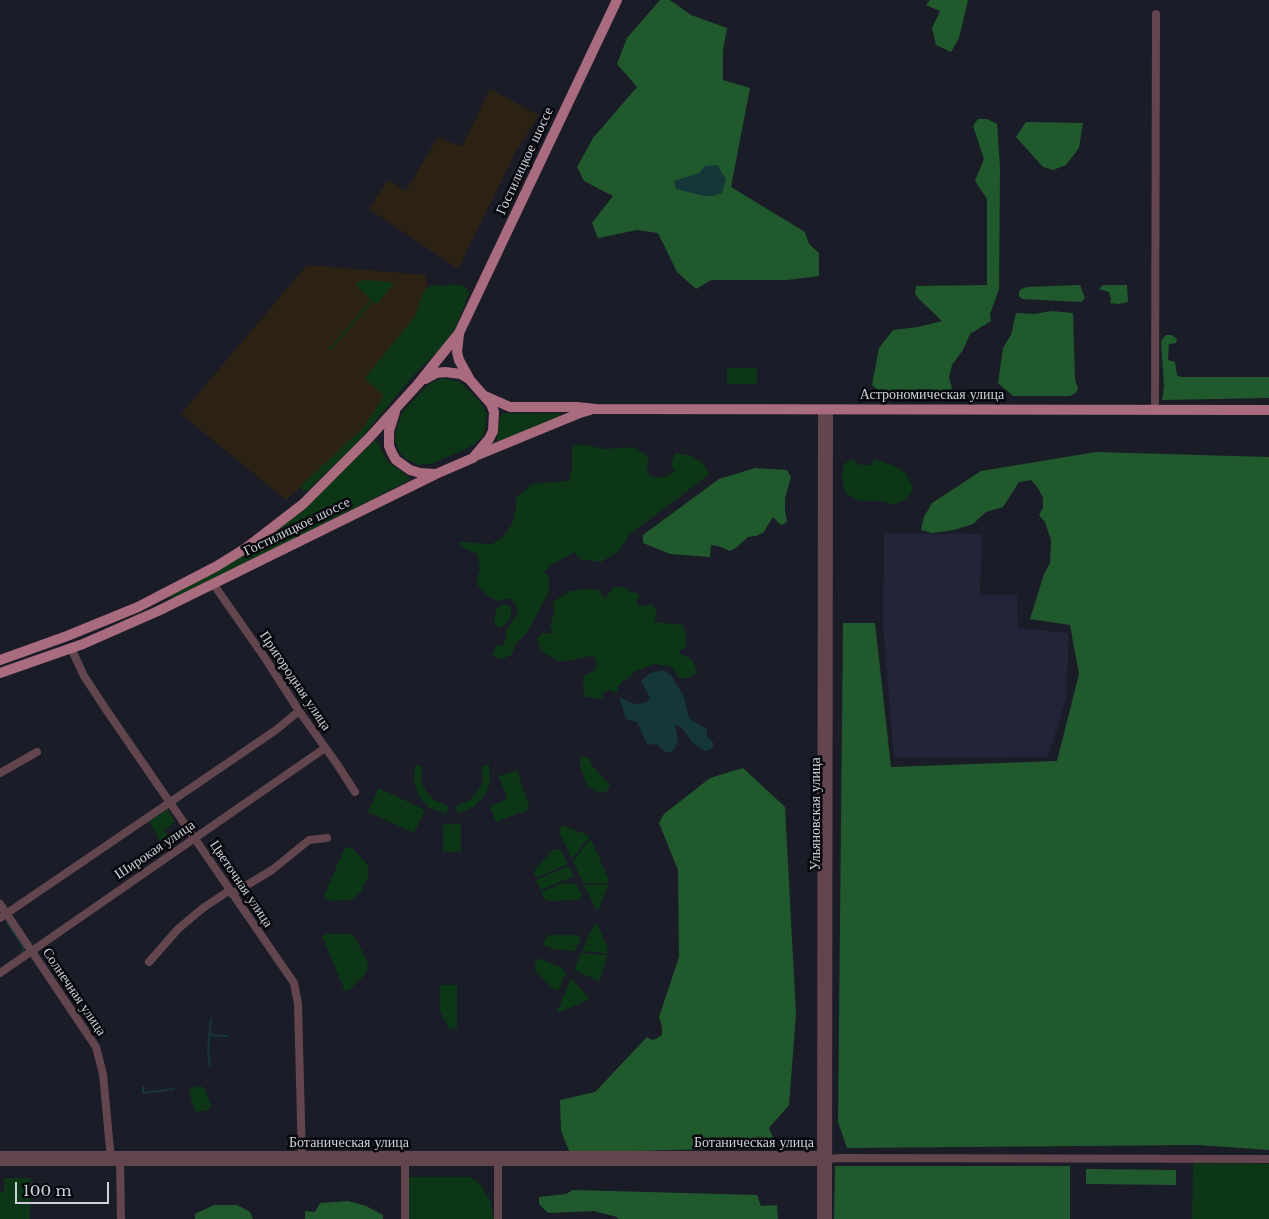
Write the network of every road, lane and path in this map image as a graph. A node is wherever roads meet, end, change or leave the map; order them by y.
1 (617, 0) edge
2 (1156, 14) dead end
3 (459, 333) junction
4 (470, 380) junction
5 (418, 384) junction
6 (485, 396) junction
7 (397, 407) junction
8 (596, 409) junction
9 (825, 409) junction
10 (1156, 409) junction
11 (1269, 410) edge
12 (473, 458) junction
13 (436, 474) junction
14 (214, 585) junction
15 (67, 636) junction
16 (71, 648) junction
17 (0, 660) edge
18 (0, 673) edge
19 (299, 711) junction
20 (325, 748) junction
21 (37, 752) dead end
22 (0, 773) edge
23 (354, 792) dead end
24 (170, 802) junction
25 (195, 838) junction
26 (327, 838) dead end
27 (231, 892) junction
28 (0, 904) edge
29 (3, 916) edge
30 (31, 951) junction
31 (149, 962) dead end
32 (0, 973) edge
33 (0, 1155) edge
34 (823, 1158) junction
35 (111, 1159) junction
36 (120, 1159) junction
37 (302, 1159) junction
38 (405, 1159) junction
39 (498, 1159) junction
40 (1269, 1160) edge
41 (0, 1162) edge
42 (121, 1219) edge
43 (405, 1219) edge
44 (498, 1219) edge
45 (821, 1219) edge
46 (828, 1219) edge

1 - 3 main road, Гостилицкое шоссе
2 - 10 street
3 - 4 main road, Гостилицкое шоссе
3 - 5 main road, Гостилицкое шоссе
4 - 5 main road
4 - 6 main road, Гостилицкое шоссе
5 - 7 main road, Гостилицкое шоссе
6 - 8 main road, Астрономическая улица
6 - 12 main road, Гостилицкое шоссе
7 - 13 main road
7 - 15 main road, Гостилицкое шоссе
8 - 9 main road, Астрономическая улица
8 - 12 main road, Астрономическая улица
9 - 10 main road, Астрономическая улица
9 - 34 street, Ульяновская улица
10 - 11 main road, Астрономическая улица
12 - 13 main road, Гостилицкое шоссе
13 - 14 main road, Гостилицкое шоссе
14 - 16 main road, Гостилицкое шоссе
14 - 19 street, Пригородная улица
15 - 16 main road
15 - 17 main road, Гостилицкое шоссе
16 - 18 main road, Гостилицкое шоссе
16 - 24 street, Цветочная улица
19 - 20 street, Пригородная улица
19 - 24 street
20 - 23 street, Пригородная улица
20 - 25 street, Широкая улица
21 - 22 street
24 - 25 street, Цветочная улица
24 - 29 street
25 - 27 street, Цветочная улица
25 - 30 street, Широкая улица
26 - 27 street
27 - 31 street
27 - 37 street, Цветочная улица
28 - 29 street, Солнечная улица
29 - 30 street, Солнечная улица
30 - 32 street, Широкая улица
30 - 35 street, Солнечная улица
33 - 35 street, Ботаническая улица
34 - 39 street, Ботаническая улица
34 - 40 street, Ботаническая улица
34 - 45 street, Ульяновская улица
34 - 46 street, Ульяновская улица
35 - 36 street, Ботаническая улица
35 - 41 street, Ботаническая улица
36 - 37 street, Ботаническая улица
36 - 42 street
37 - 38 street, Ботаническая улица
38 - 39 street, Ботаническая улица
38 - 43 street
39 - 44 street

